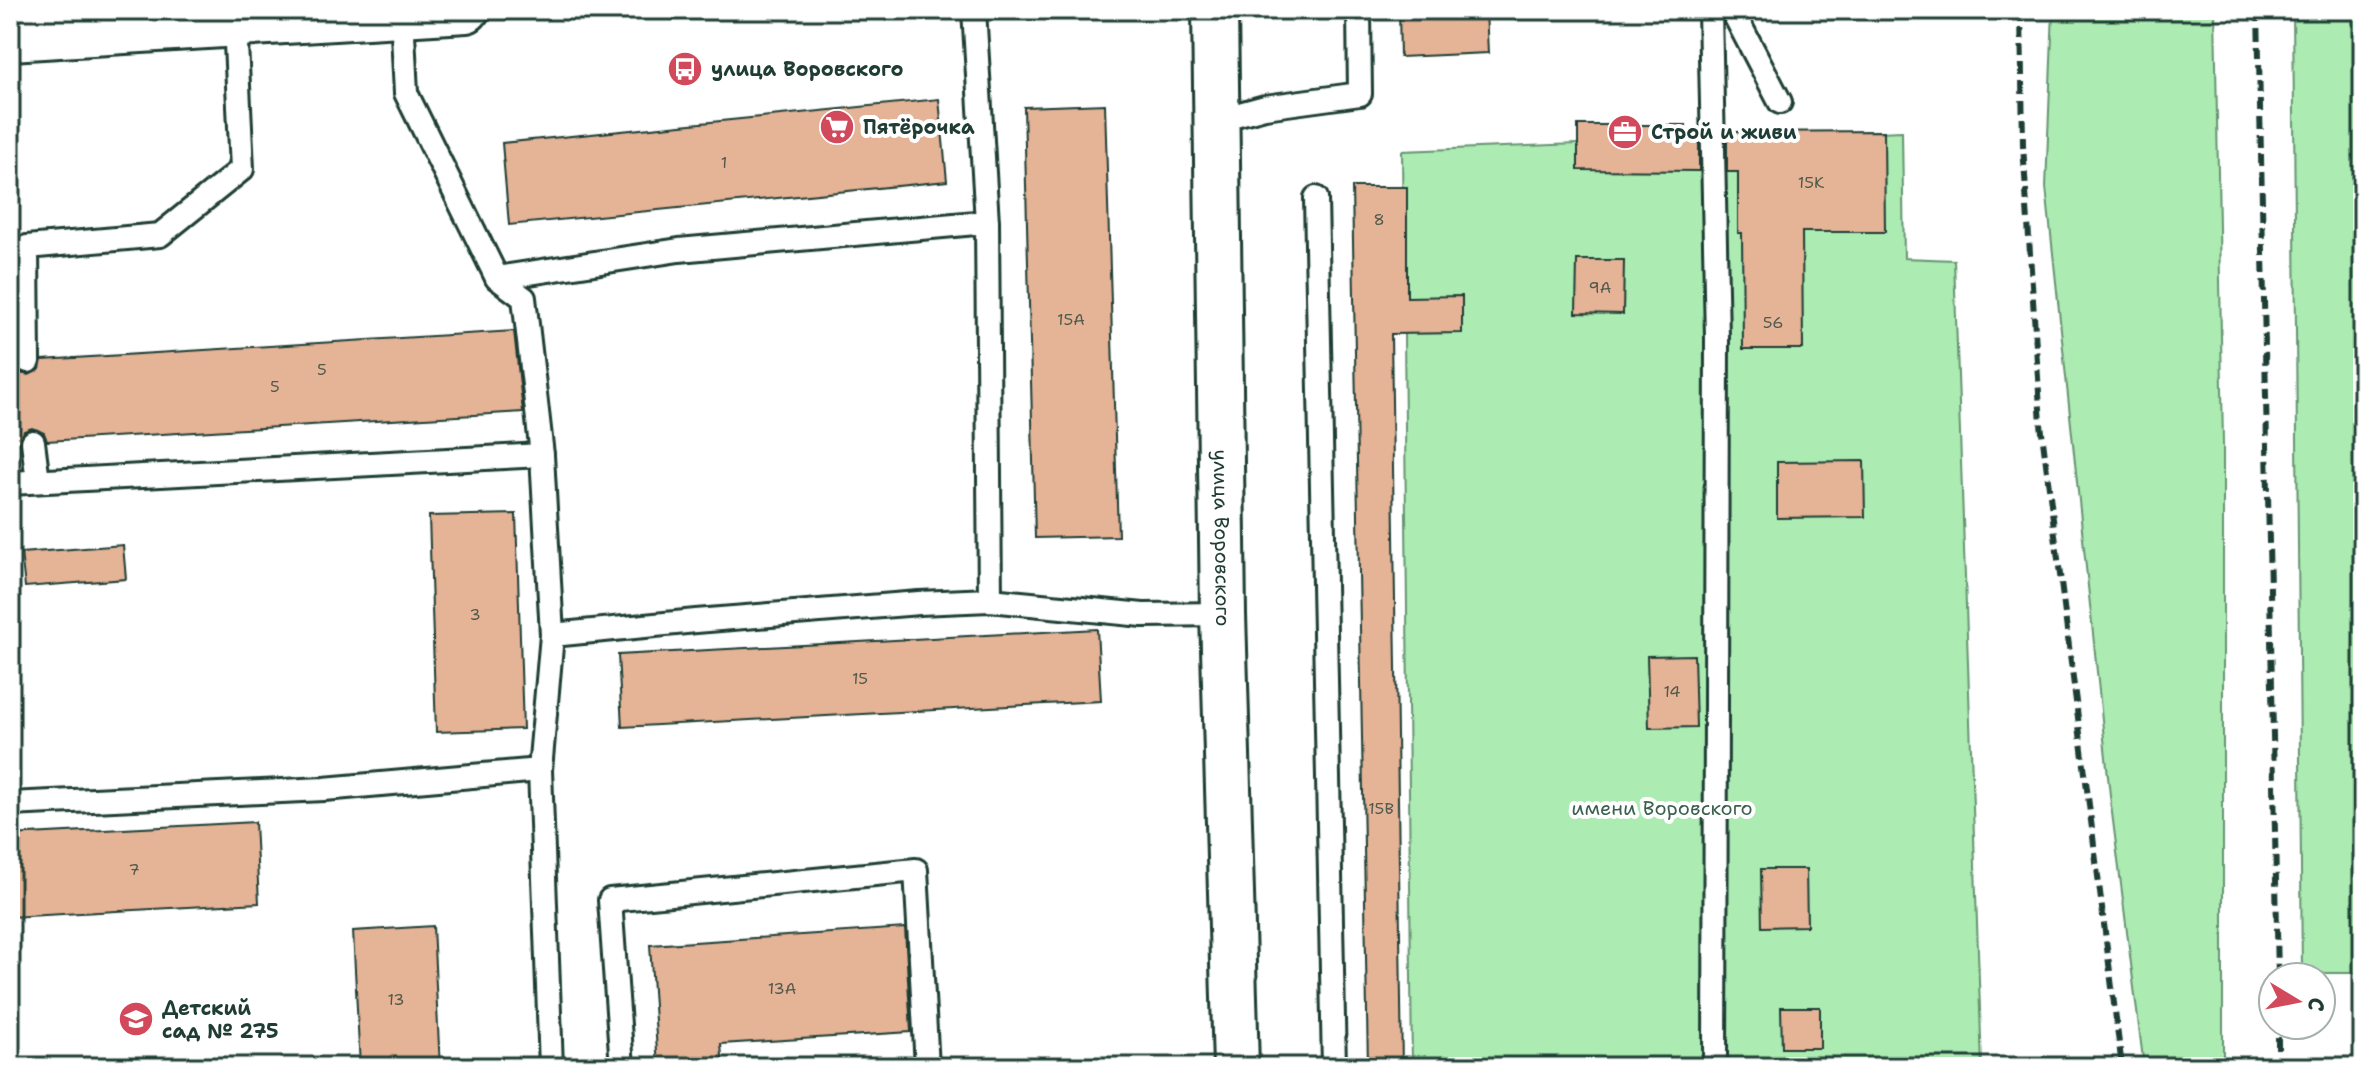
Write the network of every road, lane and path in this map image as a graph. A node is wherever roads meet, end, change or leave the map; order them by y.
1 (466, 10) edge
2 (974, 10) edge
3 (1215, 10) edge
4 (1359, 10) edge
5 (1710, 10) edge
6 (1732, 10) edge
7 (402, 14) junction
8 (235, 23) junction
9 (10, 38) edge
10 (1780, 102) dead end
11 (1217, 120) junction
12 (1316, 198) dead end
13 (987, 222) junction
14 (19, 248) edge
15 (497, 278) junction
16 (28, 361) dead end
17 (33, 442) dead end
18 (542, 455) junction
19 (38, 481) junction
20 (10, 483) edge
21 (990, 600) junction
22 (1223, 614) junction
23 (552, 635) junction
24 (540, 770) junction
25 (10, 804) edge
26 (551, 1067) edge
27 (622, 1067) edge
28 (927, 1067) edge
29 (1236, 1067) edge
30 (1334, 1067) edge
31 (1715, 1067) edge

1 - 7 street
2 - 13 lane
3 - 11 street, улица Воровского
4 - 11 lane
5 - 31 lane
6 - 10 lane
7 - 8 street
7 - 15 lane
8 - 9 street
8 - 14 lane
11 - 22 street, улица Воровского
12 - 30 lane
13 - 15 lane
13 - 21 lane
14 - 16 lane
15 - 18 lane
17 - 19 lane
18 - 19 lane
18 - 23 lane
19 - 20 lane
21 - 22 lane
21 - 23 lane
22 - 29 street, улица Воровского
23 - 24 lane
24 - 25 lane
24 - 26 lane
27 - 28 lane

